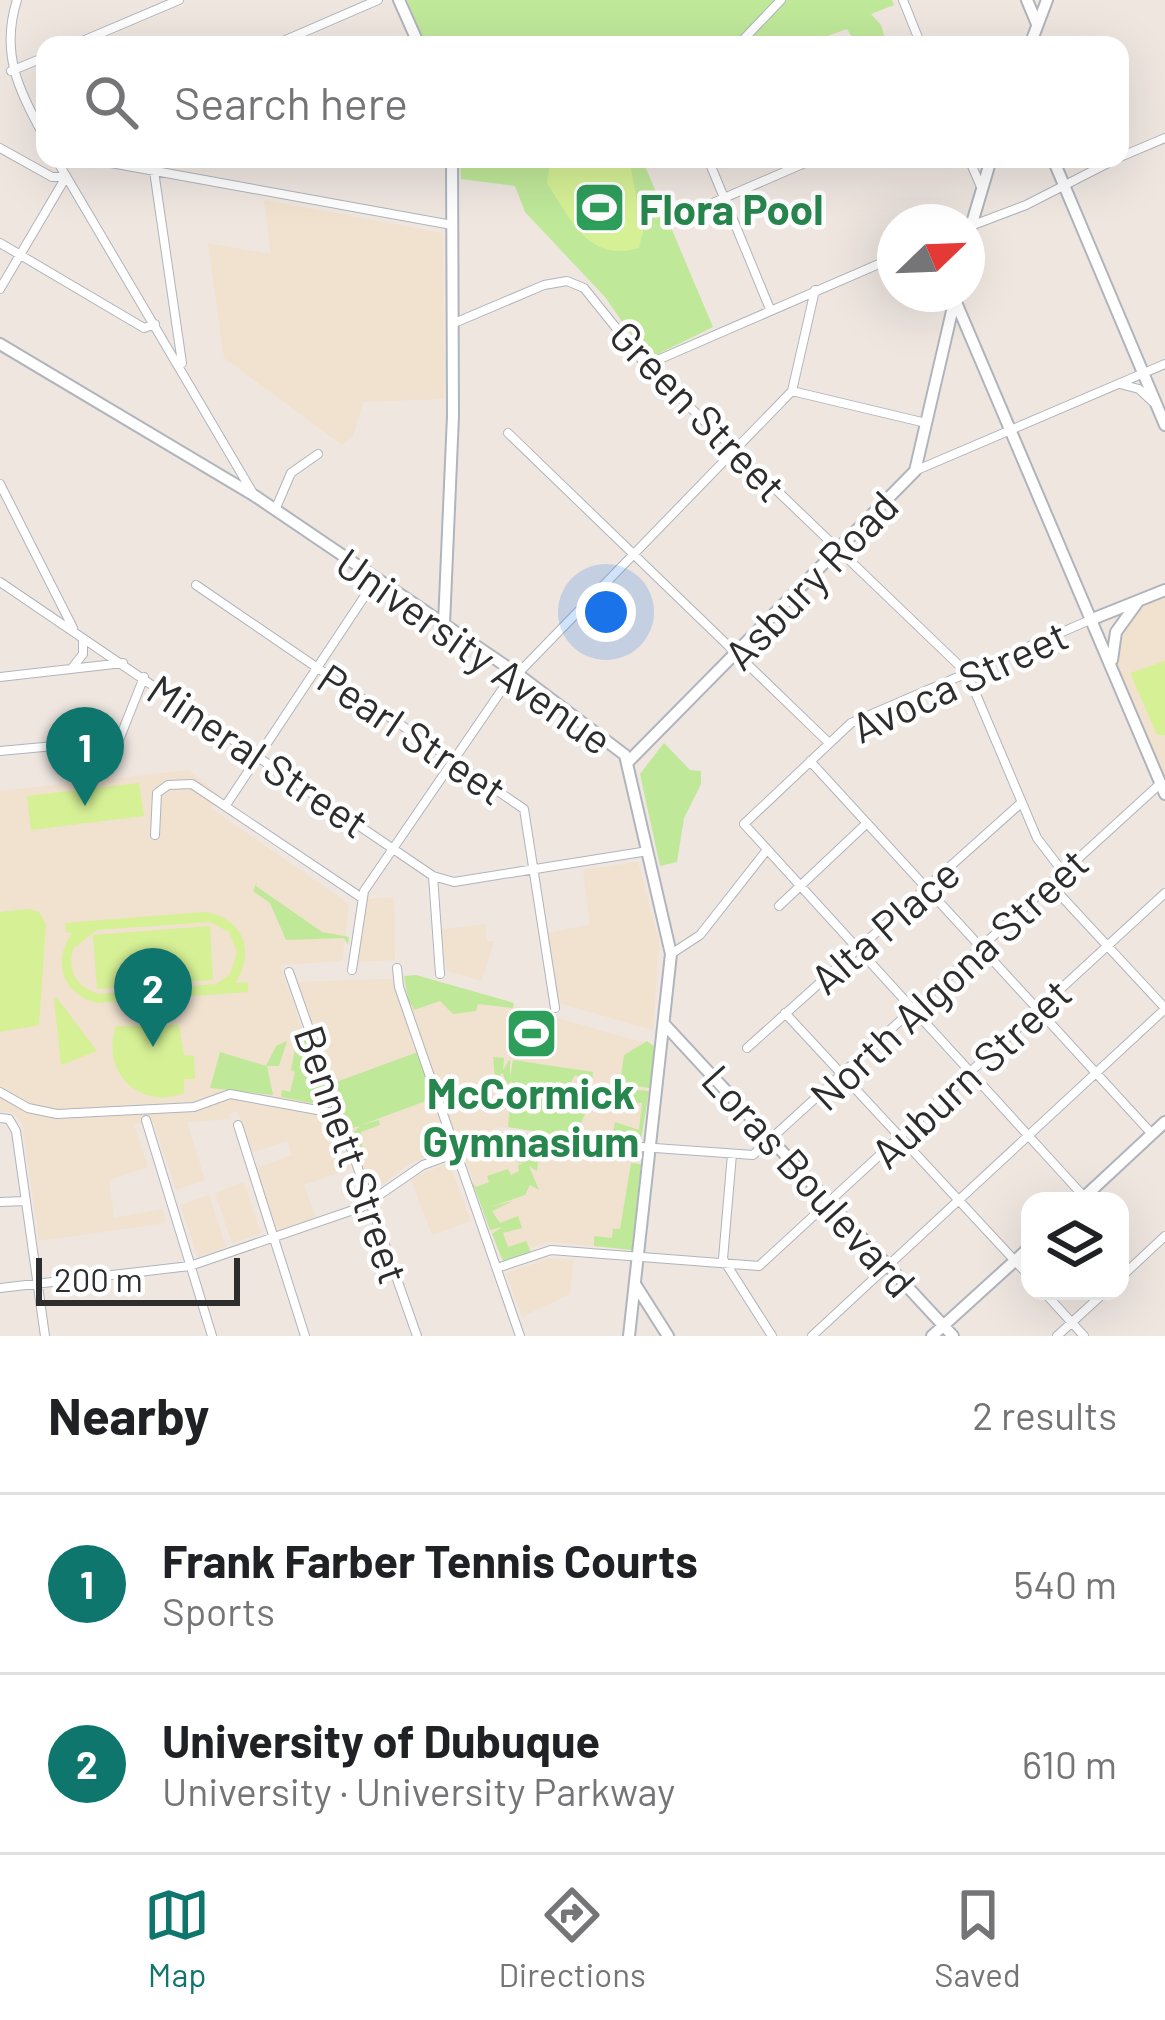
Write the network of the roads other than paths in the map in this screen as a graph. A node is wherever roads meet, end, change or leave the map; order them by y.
1 (17, 0) edge
2 (179, 0) edge
3 (379, 0) edge
4 (399, 0) edge
5 (782, 0) edge
6 (903, 0) edge
7 (1027, 0) edge
8 (1047, 0) edge
9 (1037, 24) junction
10 (4, 36) edge
11 (94, 36) edge
12 (295, 36) edge
13 (415, 36) edge
14 (747, 36) edge
15 (917, 36) edge
16 (1033, 36) edge
17 (36, 61) edge
18 (11, 71) junction
19 (36, 120) edge
20 (1165, 138) edge
21 (0, 148) edge
22 (1129, 153) edge
23 (62, 168) edge
24 (138, 168) edge
25 (452, 168) edge
26 (711, 168) edge
27 (793, 168) edge
28 (973, 168) edge
29 (988, 168) edge
30 (1057, 168) edge
31 (1095, 168) edge
32 (154, 171) junction
33 (67, 177) junction
34 (1063, 182) junction
35 (981, 188) junction
36 (724, 198) junction
37 (976, 204) edge
38 (985, 220) edge
39 (669, 222) dead end
40 (452, 225) junction
41 (0, 243) edge
42 (20, 254) junction
43 (877, 264) edge
44 (0, 290) edge
45 (814, 290) junction
46 (770, 309) junction
47 (952, 312) edge
48 (961, 312) edge
49 (155, 324) junction
50 (452, 324) junction
51 (0, 344) edge
52 (1165, 364) edge
53 (646, 365) junction
54 (184, 371) junction
55 (1143, 373) junction
56 (1118, 384) junction
57 (792, 391) junction
58 (1157, 406) junction
59 (926, 423) junction
60 (1165, 425) edge
61 (1010, 430) junction
62 (508, 434) dead end
63 (737, 452) junction
64 (318, 454) dead end
65 (915, 471) junction
66 (0, 484) edge
67 (255, 496) junction
68 (274, 510) junction
69 (839, 550) junction
70 (634, 556) junction
71 (376, 579) junction
72 (0, 582) edge
73 (196, 584) dead end
74 (1165, 590) edge
75 (1137, 603) junction
76 (1090, 620) junction
77 (444, 624) junction
78 (74, 630) junction
79 (82, 638) junction
80 (736, 654) junction
81 (123, 663) junction
82 (315, 667) junction
83 (1112, 669) junction
84 (70, 670) junction
85 (967, 674) junction
86 (519, 675) junction
87 (0, 677) edge
88 (144, 677) junction
89 (829, 742) junction
90 (0, 752) edge
91 (258, 754) junction
92 (452, 760) junction
93 (810, 760) junction
94 (627, 764) junction
95 (1163, 788) edge
96 (1021, 802) junction
97 (226, 805) junction
98 (867, 823) junction
99 (155, 835) dead end
100 (394, 848) junction
101 (648, 851) junction
102 (766, 851) junction
103 (533, 868) junction
104 (1063, 872) junction
105 (433, 875) junction
106 (1050, 884) junction
107 (800, 886) junction
108 (927, 888) junction
109 (1165, 893) edge
110 (362, 898) junction
111 (778, 906) dead end
112 (981, 946) junction
113 (1107, 946) junction
114 (856, 948) junction
115 (671, 954) junction
116 (397, 968) dead end
117 (352, 970) dead end
118 (289, 972) dead end
119 (440, 974) dead end
120 (554, 1008) dead end
121 (1165, 1008) edge
122 (1038, 1009) junction
123 (913, 1011) junction
124 (785, 1013) junction
125 (665, 1025) junction
126 (747, 1048) dead end
127 (970, 1072) junction
128 (1096, 1073) junction
129 (844, 1075) junction
130 (0, 1092) edge
131 (339, 1114) junction
132 (0, 1118) edge
133 (146, 1120) dead end
134 (1165, 1122) edge
135 (238, 1125) dead end
136 (1152, 1134) junction
137 (1028, 1135) junction
138 (901, 1137) junction
139 (773, 1139) junction
140 (648, 1148) junction
141 (457, 1154) junction
142 (732, 1154) junction
143 (1077, 1192) edge
144 (1092, 1192) edge
145 (958, 1199) junction
146 (829, 1200) junction
147 (26, 1201) junction
148 (0, 1202) edge
149 (372, 1202) junction
150 (1165, 1236) edge
151 (274, 1238) junction
152 (1021, 1254) edge
153 (638, 1258) junction
154 (1015, 1260) junction
155 (887, 1262) junction
156 (190, 1266) junction
157 (726, 1266) junction
158 (1021, 1267) edge
159 (497, 1268) junction
160 (1129, 1270) edge
161 (634, 1284) junction
162 (37, 1286) junction
163 (0, 1288) edge
164 (1051, 1300) edge
165 (1096, 1300) edge
166 (1072, 1322) junction
167 (948, 1331) edge
168 (45, 1336) edge
169 (212, 1336) edge
170 (305, 1336) edge
171 (417, 1336) edge
172 (520, 1336) edge
173 (629, 1336) edge
174 (668, 1336) edge
175 (772, 1336) edge
176 (812, 1336) edge
177 (932, 1336) edge
178 (1057, 1336) edge
179 (1084, 1336) edge

1 - 10 street
2 - 11 street
3 - 12 street
4 - 13 main road
5 - 14 street
6 - 15 street
7 - 9 main road
8 - 9 main road
9 - 16 main road
10 - 18 street
17 - 18 street
18 - 19 street
20 - 22 street
21 - 33 street
23 - 33 street
24 - 32 street
25 - 40 main road
26 - 36 street
27 - 36 street
28 - 35 street
29 - 35 main road
30 - 34 main road
31 - 34 street
32 - 40 street
32 - 54 street
33 - 42 street
33 - 49 street
34 - 38 street
34 - 55 main road
35 - 37 main road
36 - 39 street
36 - 46 street
40 - 50 main road
41 - 42 street
42 - 44 street
42 - 49 street
43 - 45 street
45 - 46 street
45 - 57 street
46 - 53 street
47 - 59 main road, Asbury Road
48 - 61 main road
49 - 54 street
50 - 53 street, Green Street
50 - 77 main road
51 - 67 main road, University Avenue
52 - 55 street
53 - 63 street, Green Street
54 - 67 street
55 - 56 street
55 - 58 main road
56 - 58 street
56 - 61 street
57 - 59 street
57 - 63 street
58 - 60 main road
59 - 65 main road, Asbury Road
61 - 65 street
61 - 76 main road
62 - 70 street
63 - 69 street, Green Street
63 - 70 street
64 - 68 street
65 - 69 main road, Asbury Road
66 - 78 street
67 - 68 main road, University Avenue
68 - 71 main road, University Avenue
69 - 80 main road, Asbury Road
69 - 85 street, Green Street
70 - 80 street
70 - 86 street
71 - 77 main road, University Avenue
71 - 82 street
72 - 78 street, Mineral Street
73 - 82 street, Pearl Street
74 - 75 main road
75 - 76 main road
75 - 83 main road
76 - 83 main road
76 - 85 street, Avoca Street
77 - 86 main road, University Avenue
78 - 79 street, Mineral Street
79 - 81 street, Mineral Street
79 - 84 street
80 - 89 street
80 - 94 main road, Asbury Road
81 - 84 street
81 - 88 street, Mineral Street
82 - 91 street
82 - 92 street, Pearl Street
83 - 95 main road
84 - 87 street
85 - 89 street, Avoca Street
85 - 96 street, Green Street
86 - 92 street
86 - 94 main road, University Avenue
88 - 90 street
88 - 91 street, Mineral Street
89 - 93 street, Avoca Street
91 - 97 street
91 - 100 street, Mineral Street
92 - 100 street
92 - 103 street, Pearl Street
93 - 98 street
93 - 102 street, Avoca Street
94 - 101 main road, University Avenue
95 - 104 street, North Algona Street
96 - 104 street, Green Street
96 - 108 street, Alta Place
97 - 99 street
97 - 110 street
98 - 107 street
98 - 108 street
100 - 105 street, Mineral Street
100 - 110 street
101 - 103 street
101 - 115 main road, University Avenue
102 - 107 street
102 - 115 street
103 - 105 street
103 - 120 street, Pearl Street
104 - 106 street, North Algona Street
105 - 119 street
106 - 112 street, North Algona Street
106 - 113 street
107 - 111 street
107 - 114 street
108 - 112 street
108 - 114 street, Alta Place
109 - 113 street, Auburn Street
110 - 117 street
112 - 122 street
112 - 123 street, North Algona Street
113 - 121 street
113 - 122 street, Auburn Street
114 - 123 street
114 - 124 street, Alta Place
115 - 125 main road, University Avenue
116 - 141 street
118 - 131 street, Bennett Street
121 - 128 street
122 - 127 street, Auburn Street
122 - 128 street
123 - 127 street
123 - 129 street, North Algona Street
124 - 126 street, Alta Place
124 - 129 street
125 - 139 main road, Loras Boulevard
125 - 140 main road, University Avenue
127 - 137 street
127 - 138 street, Auburn Street
128 - 136 street
128 - 137 street
129 - 138 street
129 - 139 street, North Algona Street
130 - 131 street
131 - 149 street, Bennett Street
132 - 147 street
133 - 156 street
134 - 136 main road
135 - 151 street
136 - 144 main road
137 - 143 street
137 - 145 street
138 - 145 street
138 - 146 street, Auburn Street
139 - 142 street, North Algona Street
139 - 146 main road, Loras Boulevard
140 - 141 street, North Algona Street
140 - 142 street, North Algona Street
140 - 153 main road, University Avenue
141 - 149 street, North Algona Street
141 - 159 street
142 - 157 street
145 - 154 street
145 - 155 street
146 - 155 main road, Loras Boulevard
146 - 157 street, Auburn Street
147 - 148 street
147 - 162 street
149 - 151 street, North Algona Street
149 - 171 street, Bennett Street
150 - 160 street
151 - 156 street, North Algona Street
151 - 170 street
152 - 154 main road
153 - 157 street, Auburn Street
153 - 159 street, Auburn Street
153 - 161 main road, University Avenue
154 - 158 street
154 - 167 main road
155 - 167 main road, Loras Boulevard
155 - 176 street
156 - 162 street, North Algona Street
156 - 169 street
157 - 175 street
159 - 172 street
161 - 173 main road, University Avenue
161 - 174 main road
162 - 163 street, North Algona Street
162 - 168 street
164 - 166 street
165 - 166 street
166 - 178 street
166 - 179 street
167 - 177 main road

